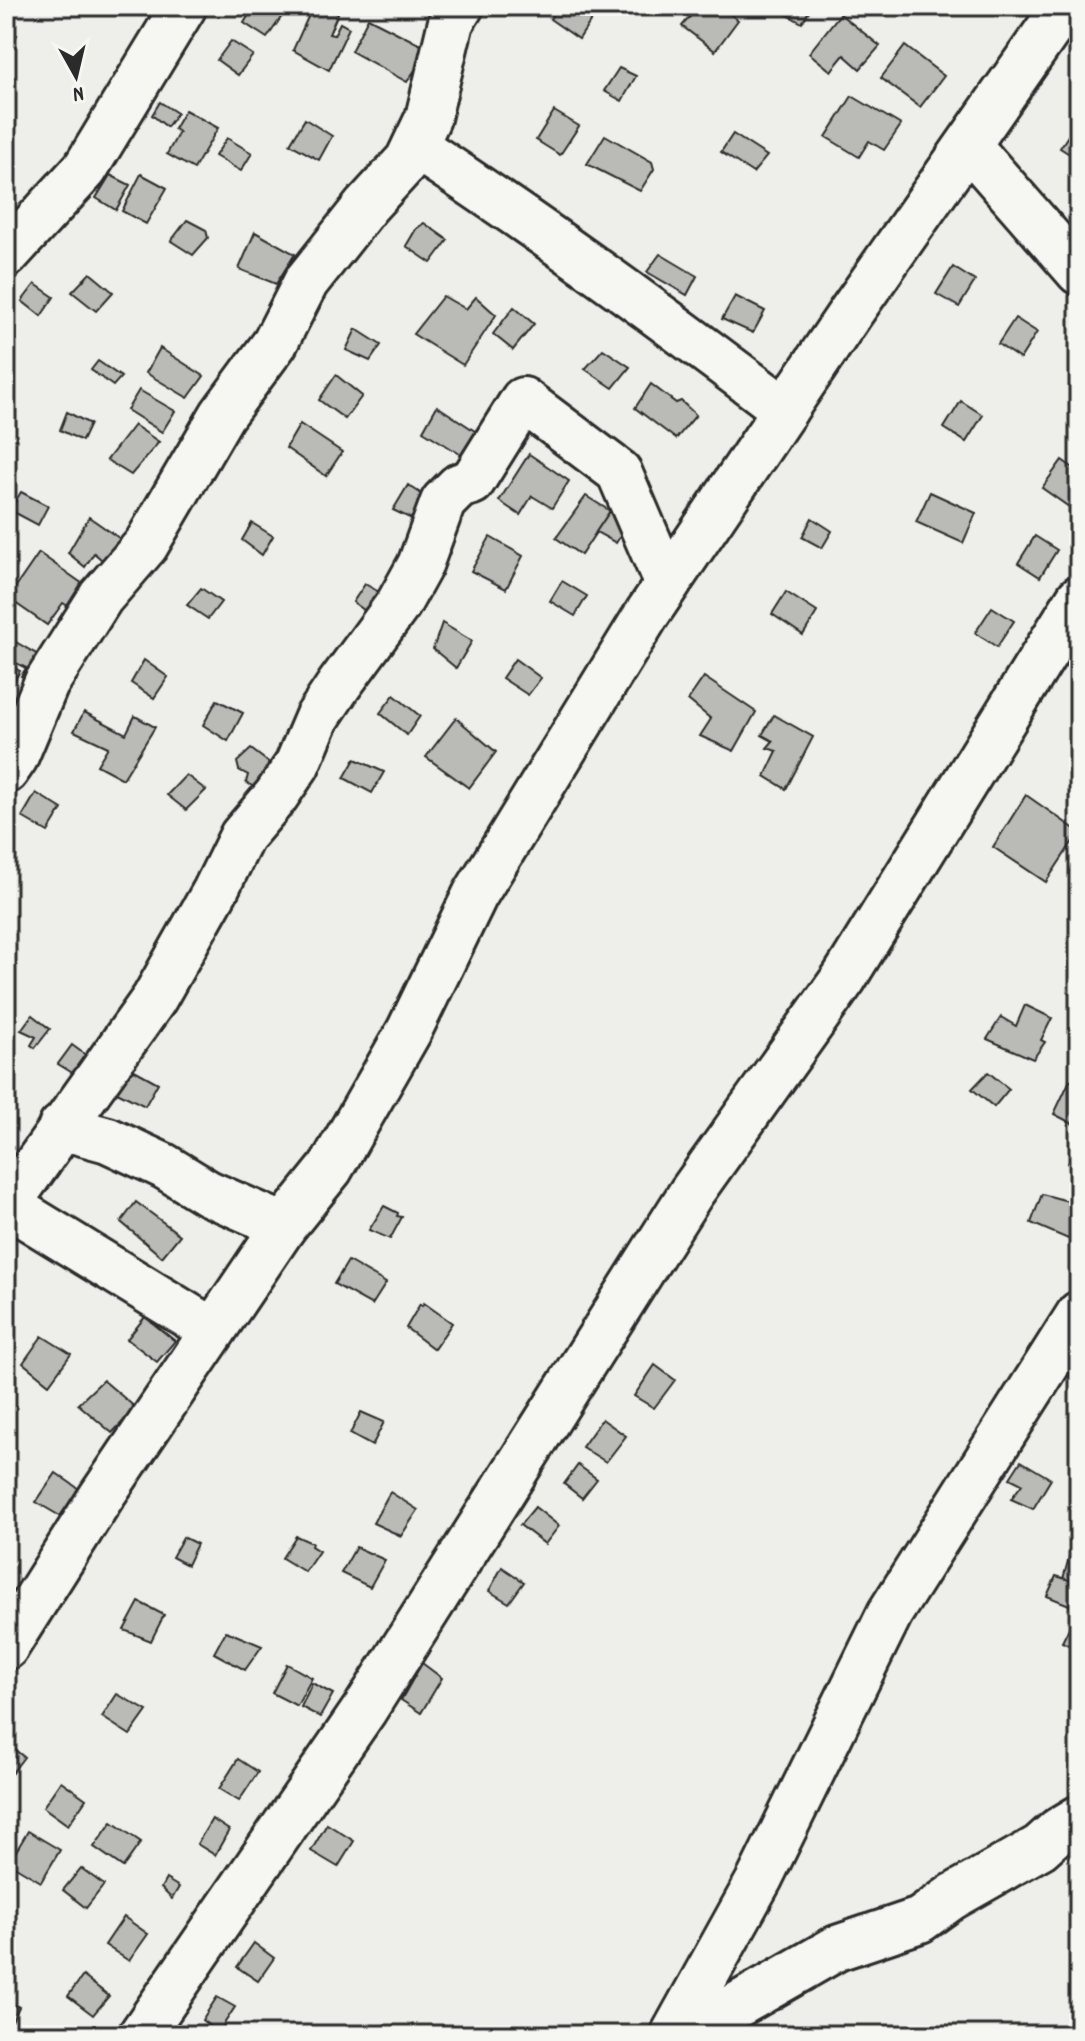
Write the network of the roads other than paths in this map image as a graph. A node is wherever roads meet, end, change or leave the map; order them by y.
1 (184, 6) edge
2 (461, 6) edge
3 (1065, 6) edge
4 (415, 146) junction
5 (969, 146) junction
6 (6, 255) edge
7 (1079, 272) edge
8 (785, 410) junction
9 (667, 584) junction
10 (1079, 598) edge
11 (6, 771) edge
12 (61, 1127) junction
13 (6, 1206) edge
14 (284, 1226) junction
15 (1079, 1314) edge
16 (213, 1331) junction
17 (6, 1647) edge
18 (1079, 1818) edge
19 (141, 2035) edge
20 (674, 2035) edge

1 - 6 street
2 - 4 street
3 - 5 street
4 - 8 street
4 - 11 street
5 - 7 street
5 - 8 street
8 - 9 street
9 - 12 street
9 - 14 street
10 - 19 street
12 - 13 street
12 - 14 street
13 - 16 street
14 - 16 street
15 - 20 street
16 - 17 street
18 - 20 street

